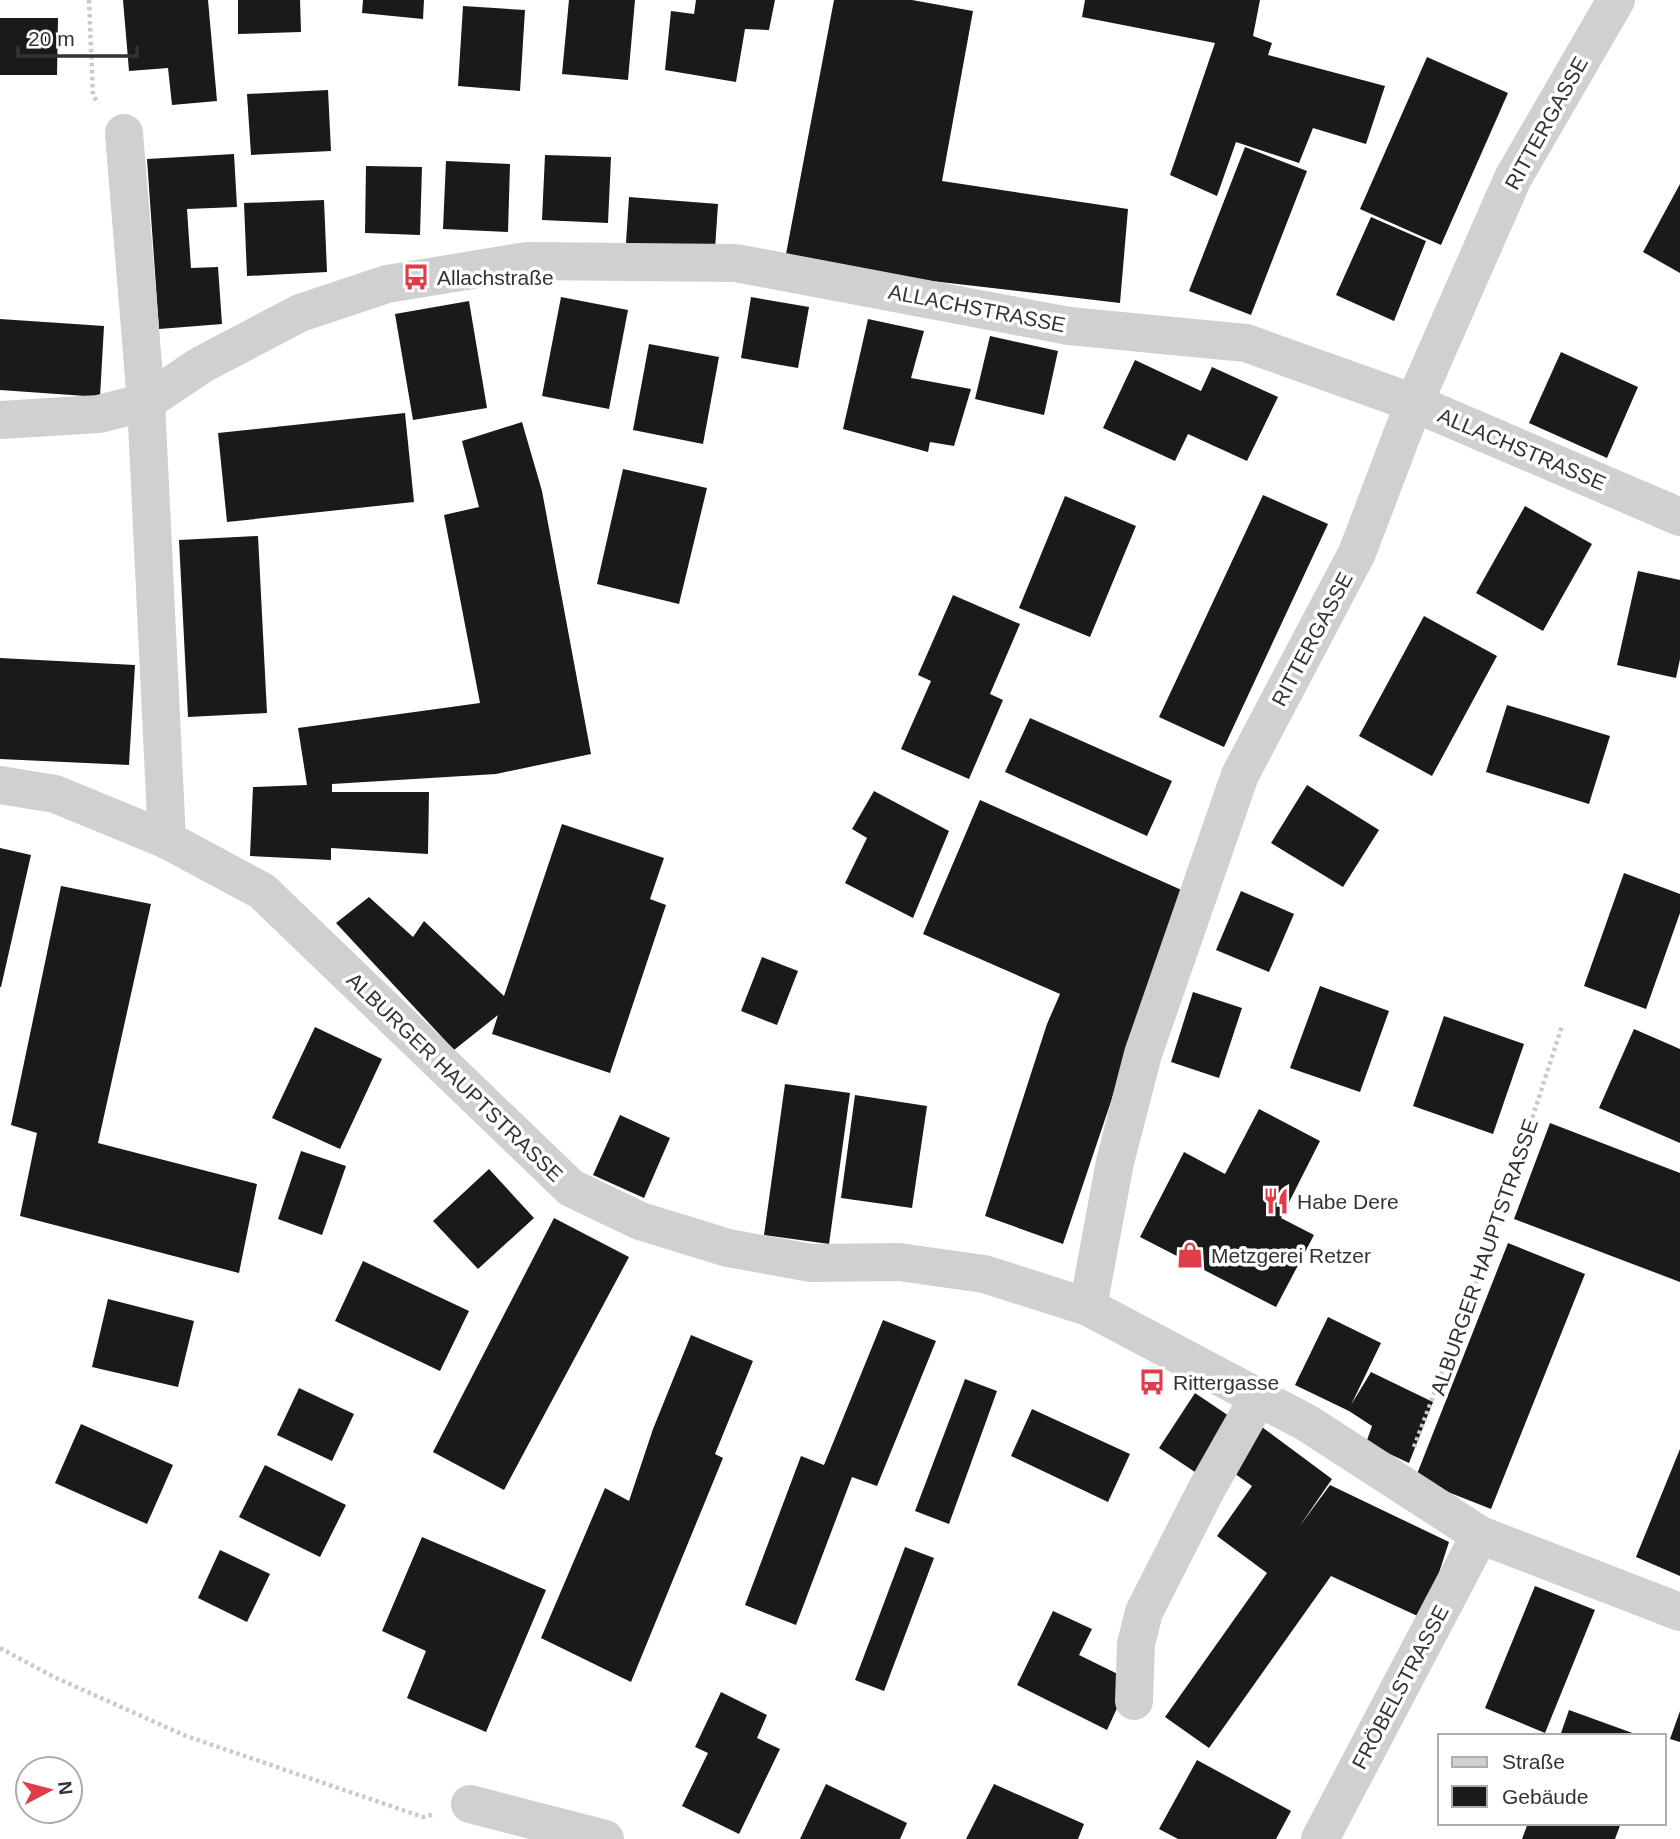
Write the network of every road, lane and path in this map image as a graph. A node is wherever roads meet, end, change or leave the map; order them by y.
1 (89, 0) edge
2 (1616, 0) edge
3 (124, 133) joint
4 (146, 402) junction
5 (1414, 403) junction
6 (0, 420) edge
7 (1680, 517) edge
8 (0, 785) edge
9 (167, 839) junction
10 (1562, 1026) dead end
11 (1088, 1307) junction
12 (1258, 1398) junction
13 (1398, 1485) junction
14 (1480, 1535) junction
15 (1680, 1612) edge
16 (0, 1648) edge
17 (1134, 1701) dead end
18 (471, 1804) joint
19 (605, 1839) edge
20 (1320, 1839) edge

1 - 3 path
2 - 5 street, RITTERGASSE
3 - 4 street
4 - 5 street, ALLACHSTRASSE
4 - 6 street, ALLACHSTRASSE
4 - 9 street
5 - 7 street, ALLACHSTRASSE
5 - 11 street, RITTERGASSE
8 - 9 street, ALBURGER HAUPTSTRASSE
9 - 11 street, ALBURGER HAUPTSTRASSE
10 - 13 path, ALBURGER HAUPTSTRASSE
11 - 12 street, ALBURGER HAUPTSTRASSE
12 - 13 street, ALBURGER HAUPTSTRASSE
12 - 17 street
13 - 14 street, ALBURGER HAUPTSTRASSE
14 - 15 street, ALBURGER HAUPTSTRASSE
14 - 20 street, FRÖBELSTRASSE
16 - 18 path
18 - 19 street

